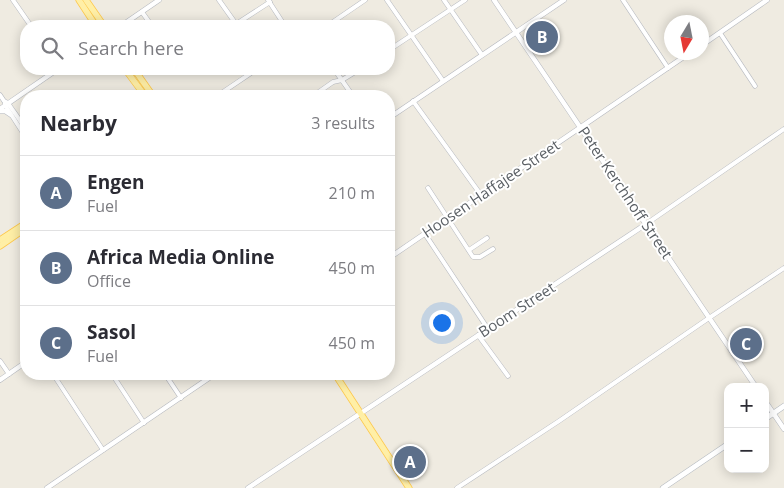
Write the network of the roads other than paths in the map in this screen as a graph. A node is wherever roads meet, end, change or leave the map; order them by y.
1 (13, 0) edge
2 (79, 0) edge
3 (86, 0) edge
4 (159, 0) edge
5 (219, 0) edge
6 (365, 0) edge
7 (387, 0) edge
8 (444, 0) edge
9 (465, 0) edge
10 (494, 0) edge
11 (564, 0) edge
12 (623, 0) edge
13 (767, 0) edge
14 (269, 1) edge
15 (451, 10) junction
16 (142, 12) junction
17 (27, 20) edge
18 (92, 20) edge
19 (100, 20) edge
20 (130, 20) edge
21 (148, 20) edge
22 (231, 20) edge
23 (241, 20) edge
24 (281, 20) edge
25 (336, 20) edge
26 (516, 32) junction
27 (720, 33) junction
28 (412, 36) junction
29 (709, 41) edge
30 (395, 46) edge
31 (482, 54) junction
32 (680, 60) edge
33 (668, 68) junction
34 (49, 75) edge
35 (129, 75) edge
36 (138, 75) edge
37 (248, 75) edge
38 (338, 75) edge
39 (350, 75) edge
40 (342, 80) junction
41 (442, 81) junction
42 (755, 86) dead end
43 (27, 90) edge
44 (141, 90) edge
45 (149, 90) edge
46 (226, 90) edge
47 (322, 90) edge
48 (349, 90) edge
49 (0, 95) edge
50 (20, 95) edge
51 (413, 101) junction
52 (3, 106) edge
53 (395, 114) edge
54 (11, 115) joint
55 (20, 124) edge
56 (20, 128) edge
57 (581, 128) junction
58 (784, 129) edge
59 (428, 188) dead end
60 (481, 195) junction
61 (448, 218) junction
62 (646, 224) junction
63 (20, 227) edge
64 (20, 232) edge
65 (425, 234) junction
66 (487, 238) dead end
67 (0, 240) edge
68 (0, 246) edge
69 (494, 249) dead end
70 (469, 250) junction
71 (395, 254) edge
72 (784, 268) edge
73 (709, 318) junction
74 (488, 329) junction
75 (478, 335) junction
76 (0, 361) edge
77 (20, 366) edge
78 (9, 374) junction
79 (508, 376) dead end
80 (0, 380) edge
81 (57, 380) edge
82 (116, 380) edge
83 (169, 380) edge
84 (206, 380) edge
85 (339, 380) edge
86 (753, 383) edge
87 (181, 398) junction
88 (769, 406) edge
89 (784, 406) edge
90 (361, 413) junction
91 (774, 413) junction
92 (769, 416) edge
93 (144, 423) junction
94 (784, 429) edge
95 (724, 447) edge
96 (104, 450) junction
97 (47, 488) edge
98 (248, 488) edge
99 (409, 488) edge
100 (457, 488) edge
101 (663, 488) edge

1 - 17 street
2 - 18 main road
3 - 19 main road
4 - 16 street
5 - 22 street
6 - 25 street
7 - 28 street
8 - 15 street
9 - 15 street
10 - 26 street, Peter Kerchhoff Street
11 - 26 street
12 - 33 street
13 - 27 street
14 - 23 street
14 - 24 street
15 - 28 street
15 - 31 street
16 - 20 street
16 - 21 street
26 - 31 street
26 - 57 street, Peter Kerchhoff Street
27 - 29 street
27 - 42 street
28 - 30 street
28 - 41 street
31 - 41 street
32 - 33 street, Hoosen Haffajee Street
33 - 57 street, Hoosen Haffajee Street
34 - 43 street
35 - 44 main road
36 - 45 main road
37 - 46 street
38 - 40 street
39 - 40 street
40 - 47 street
40 - 48 street
41 - 51 street
49 - 52 street
50 - 52 street
51 - 53 street
51 - 60 street
52 - 54 street
52 - 55 street
54 - 56 street
57 - 60 street, Hoosen Haffajee Street
57 - 62 street, Peter Kerchhoff Street
58 - 62 street, Boom Street
59 - 61 street
60 - 61 street, Hoosen Haffajee Street
61 - 65 street, Hoosen Haffajee Street
61 - 70 street
62 - 73 street, Peter Kerchhoff Street
62 - 74 street, Boom Street
63 - 67 main road
64 - 68 main road
65 - 71 street, Hoosen Haffajee Street
65 - 74 street
66 - 70 street
69 - 70 street
72 - 73 street
73 - 86 street, Peter Kerchhoff Street
73 - 100 street
74 - 75 street, Boom Street
75 - 79 street
75 - 90 street, Boom Street
76 - 78 street
77 - 78 street
78 - 80 street
81 - 96 street
82 - 93 street
83 - 87 street
84 - 87 street
85 - 90 main road
87 - 93 street
88 - 91 street
89 - 91 main road
90 - 98 street, Boom Street
90 - 99 main road
91 - 92 main road
91 - 94 street
93 - 96 street
95 - 101 main road
96 - 97 street

